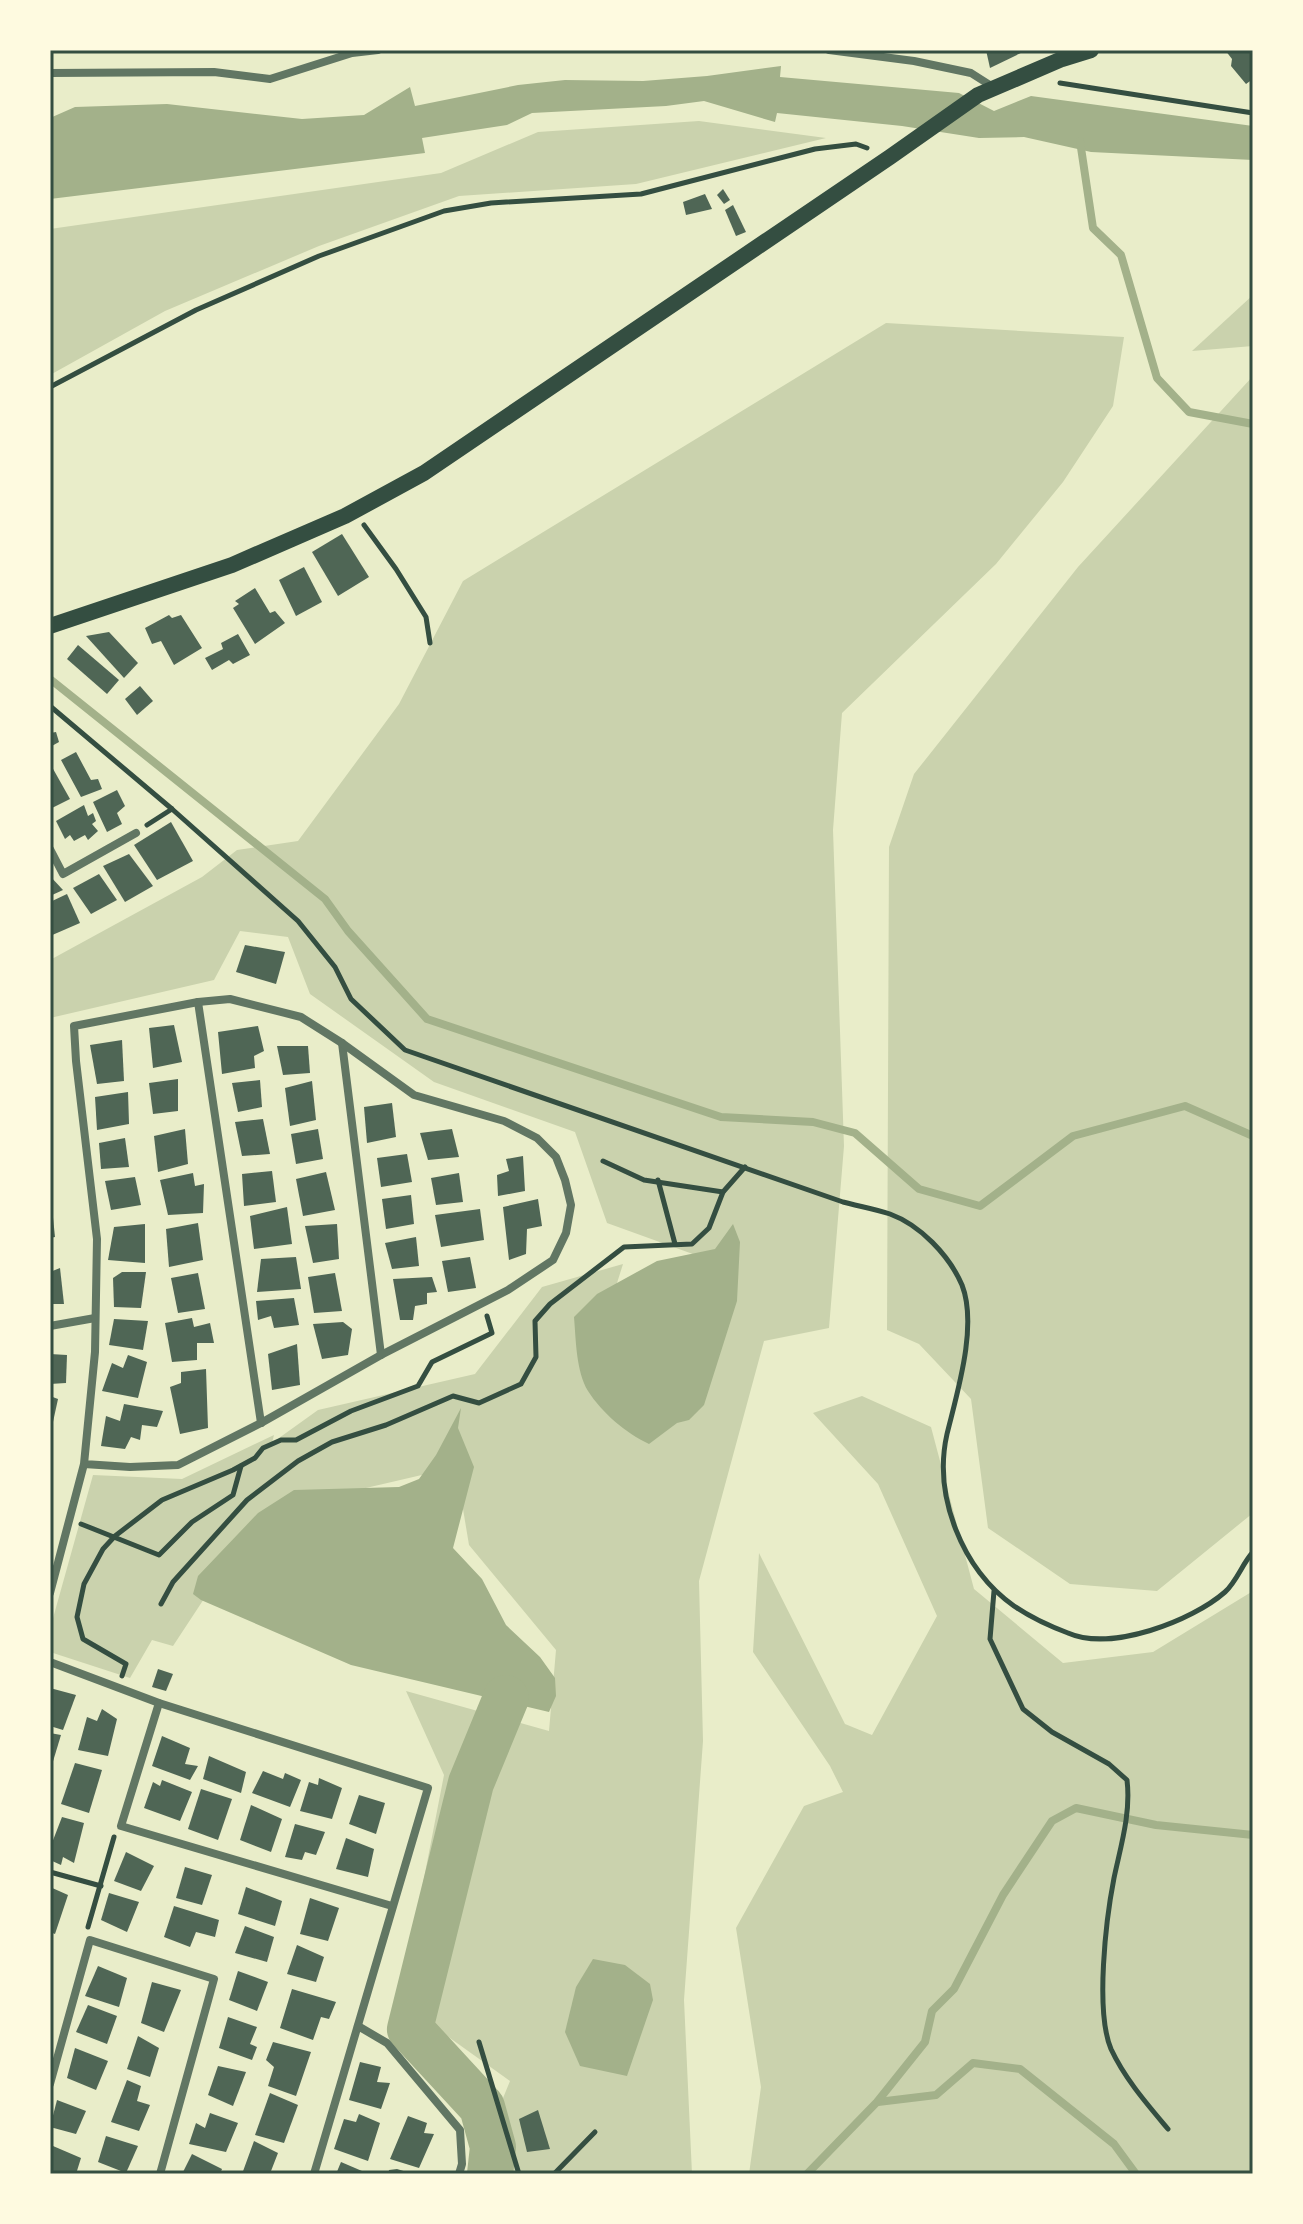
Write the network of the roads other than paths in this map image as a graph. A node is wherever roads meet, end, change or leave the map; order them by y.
1 (378, 50) edge
2 (829, 50) edge
3 (1091, 50) edge
4 (50, 73) edge
5 (985, 91) junction
6 (50, 626) edge
7 (136, 833) road end
8 (50, 849) edge
9 (198, 1002) junction
10 (342, 1043) junction
11 (95, 1318) junction
12 (50, 1326) edge
13 (381, 1355) junction
14 (261, 1423) junction
15 (84, 1464) junction
16 (50, 1593) edge
17 (50, 1662) edge
18 (159, 1703) junction
19 (392, 1906) junction
20 (358, 2026) junction
21 (50, 2084) edge
22 (160, 2174) edge
23 (314, 2174) edge
24 (459, 2174) edge

1 - 4 street
2 - 5 street
3 - 5 main road
5 - 6 main road
7 - 8 street
9 - 10 street
9 - 11 street
9 - 14 street
10 - 13 street
10 - 13 street
11 - 12 street
11 - 15 street
13 - 14 street
14 - 15 street
15 - 16 street
17 - 18 street
18 - 19 street
18 - 19 street
19 - 20 street
20 - 23 street
20 - 24 street
21 - 22 street

